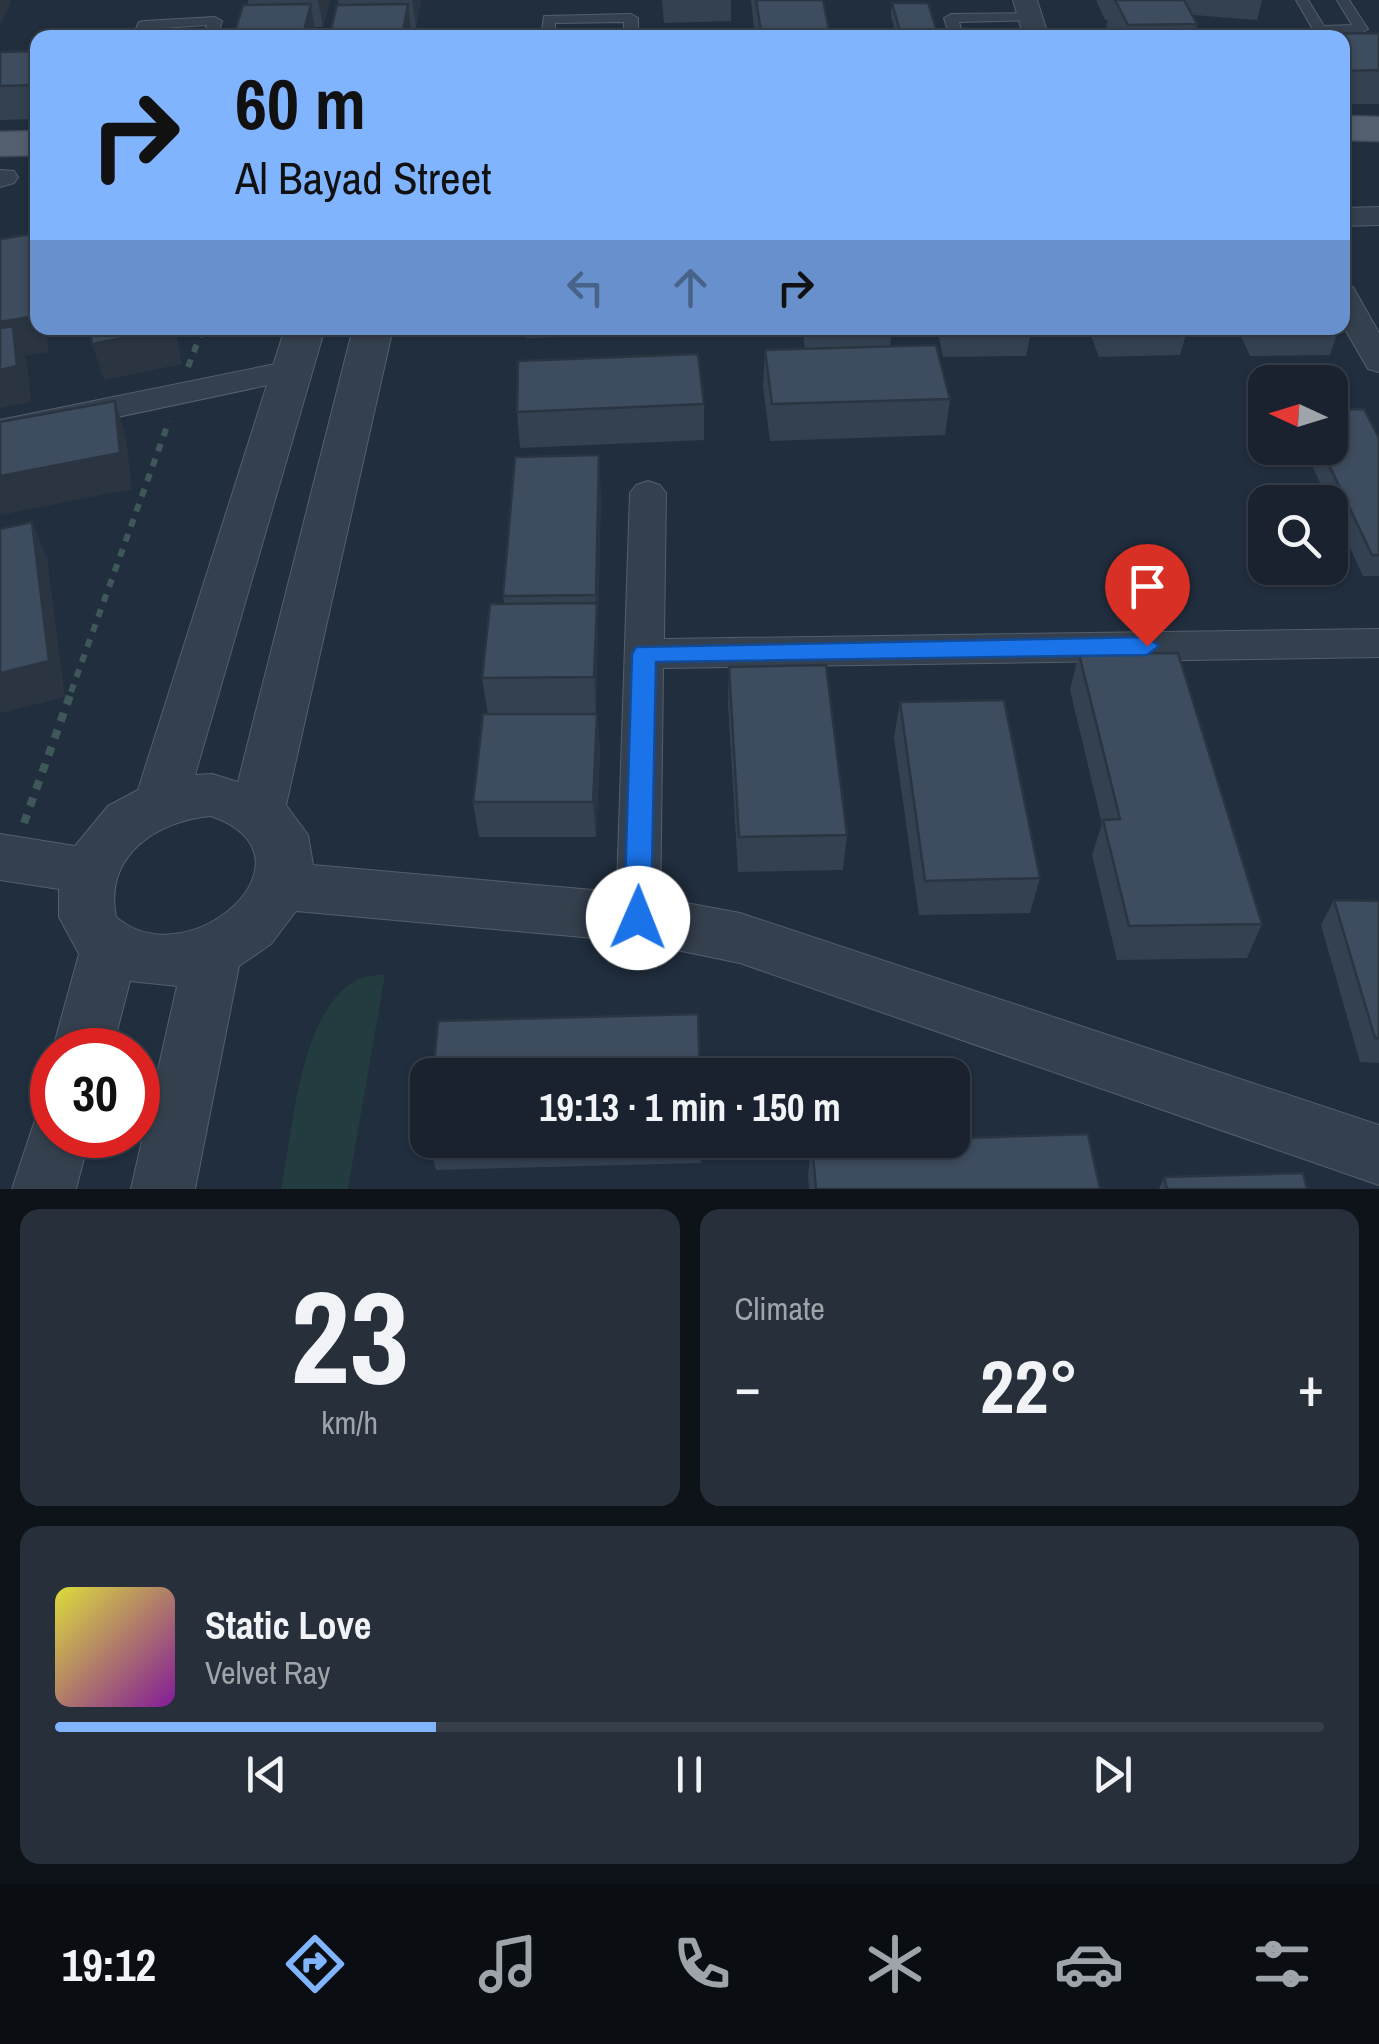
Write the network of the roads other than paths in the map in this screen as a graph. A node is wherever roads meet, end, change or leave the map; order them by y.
1 (1302, 0) edge
2 (1343, 0) edge
3 (1031, 18) edge
4 (141, 30) edge
5 (212, 30) edge
6 (548, 30) edge
7 (632, 30) edge
8 (955, 30) edge
9 (1350, 128) edge
10 (1379, 128) edge
11 (30, 150) edge
12 (1350, 161) edge
13 (1379, 161) edge
14 (8, 170) edge
15 (1379, 216) edge
16 (1350, 217) edge
17 (1350, 309) edge
18 (371, 335) edge
19 (300, 349) edge
20 (1379, 362) edge
21 (0, 432) edge
22 (648, 493) dead end
23 (1379, 642) edge
24 (644, 654) junction
25 (160, 804) junction
26 (258, 808) junction
27 (6, 858) edge
28 (88, 870) junction
29 (282, 886) junction
30 (638, 918) junction
31 (110, 947) junction
32 (213, 952) junction
33 (88, 1028) edge
34 (1379, 1155) edge
35 (53, 1158) edge
36 (44, 1189) edge
37 (164, 1189) edge

1 - 2 lane
3 - 8 lane
4 - 5 lane
6 - 7 lane
9 - 10 main road
11 - 14 main road
12 - 13 main road
15 - 16 street
17 - 20 street
18 - 26 street
19 - 21 street
19 - 25 street
22 - 24 street
23 - 24 street
24 - 30 street
25 - 26 street
25 - 28 street
26 - 29 street
27 - 28 street
28 - 31 street
29 - 30 street
29 - 32 street
30 - 34 street
31 - 32 street
31 - 33 street
32 - 37 street
35 - 36 street

